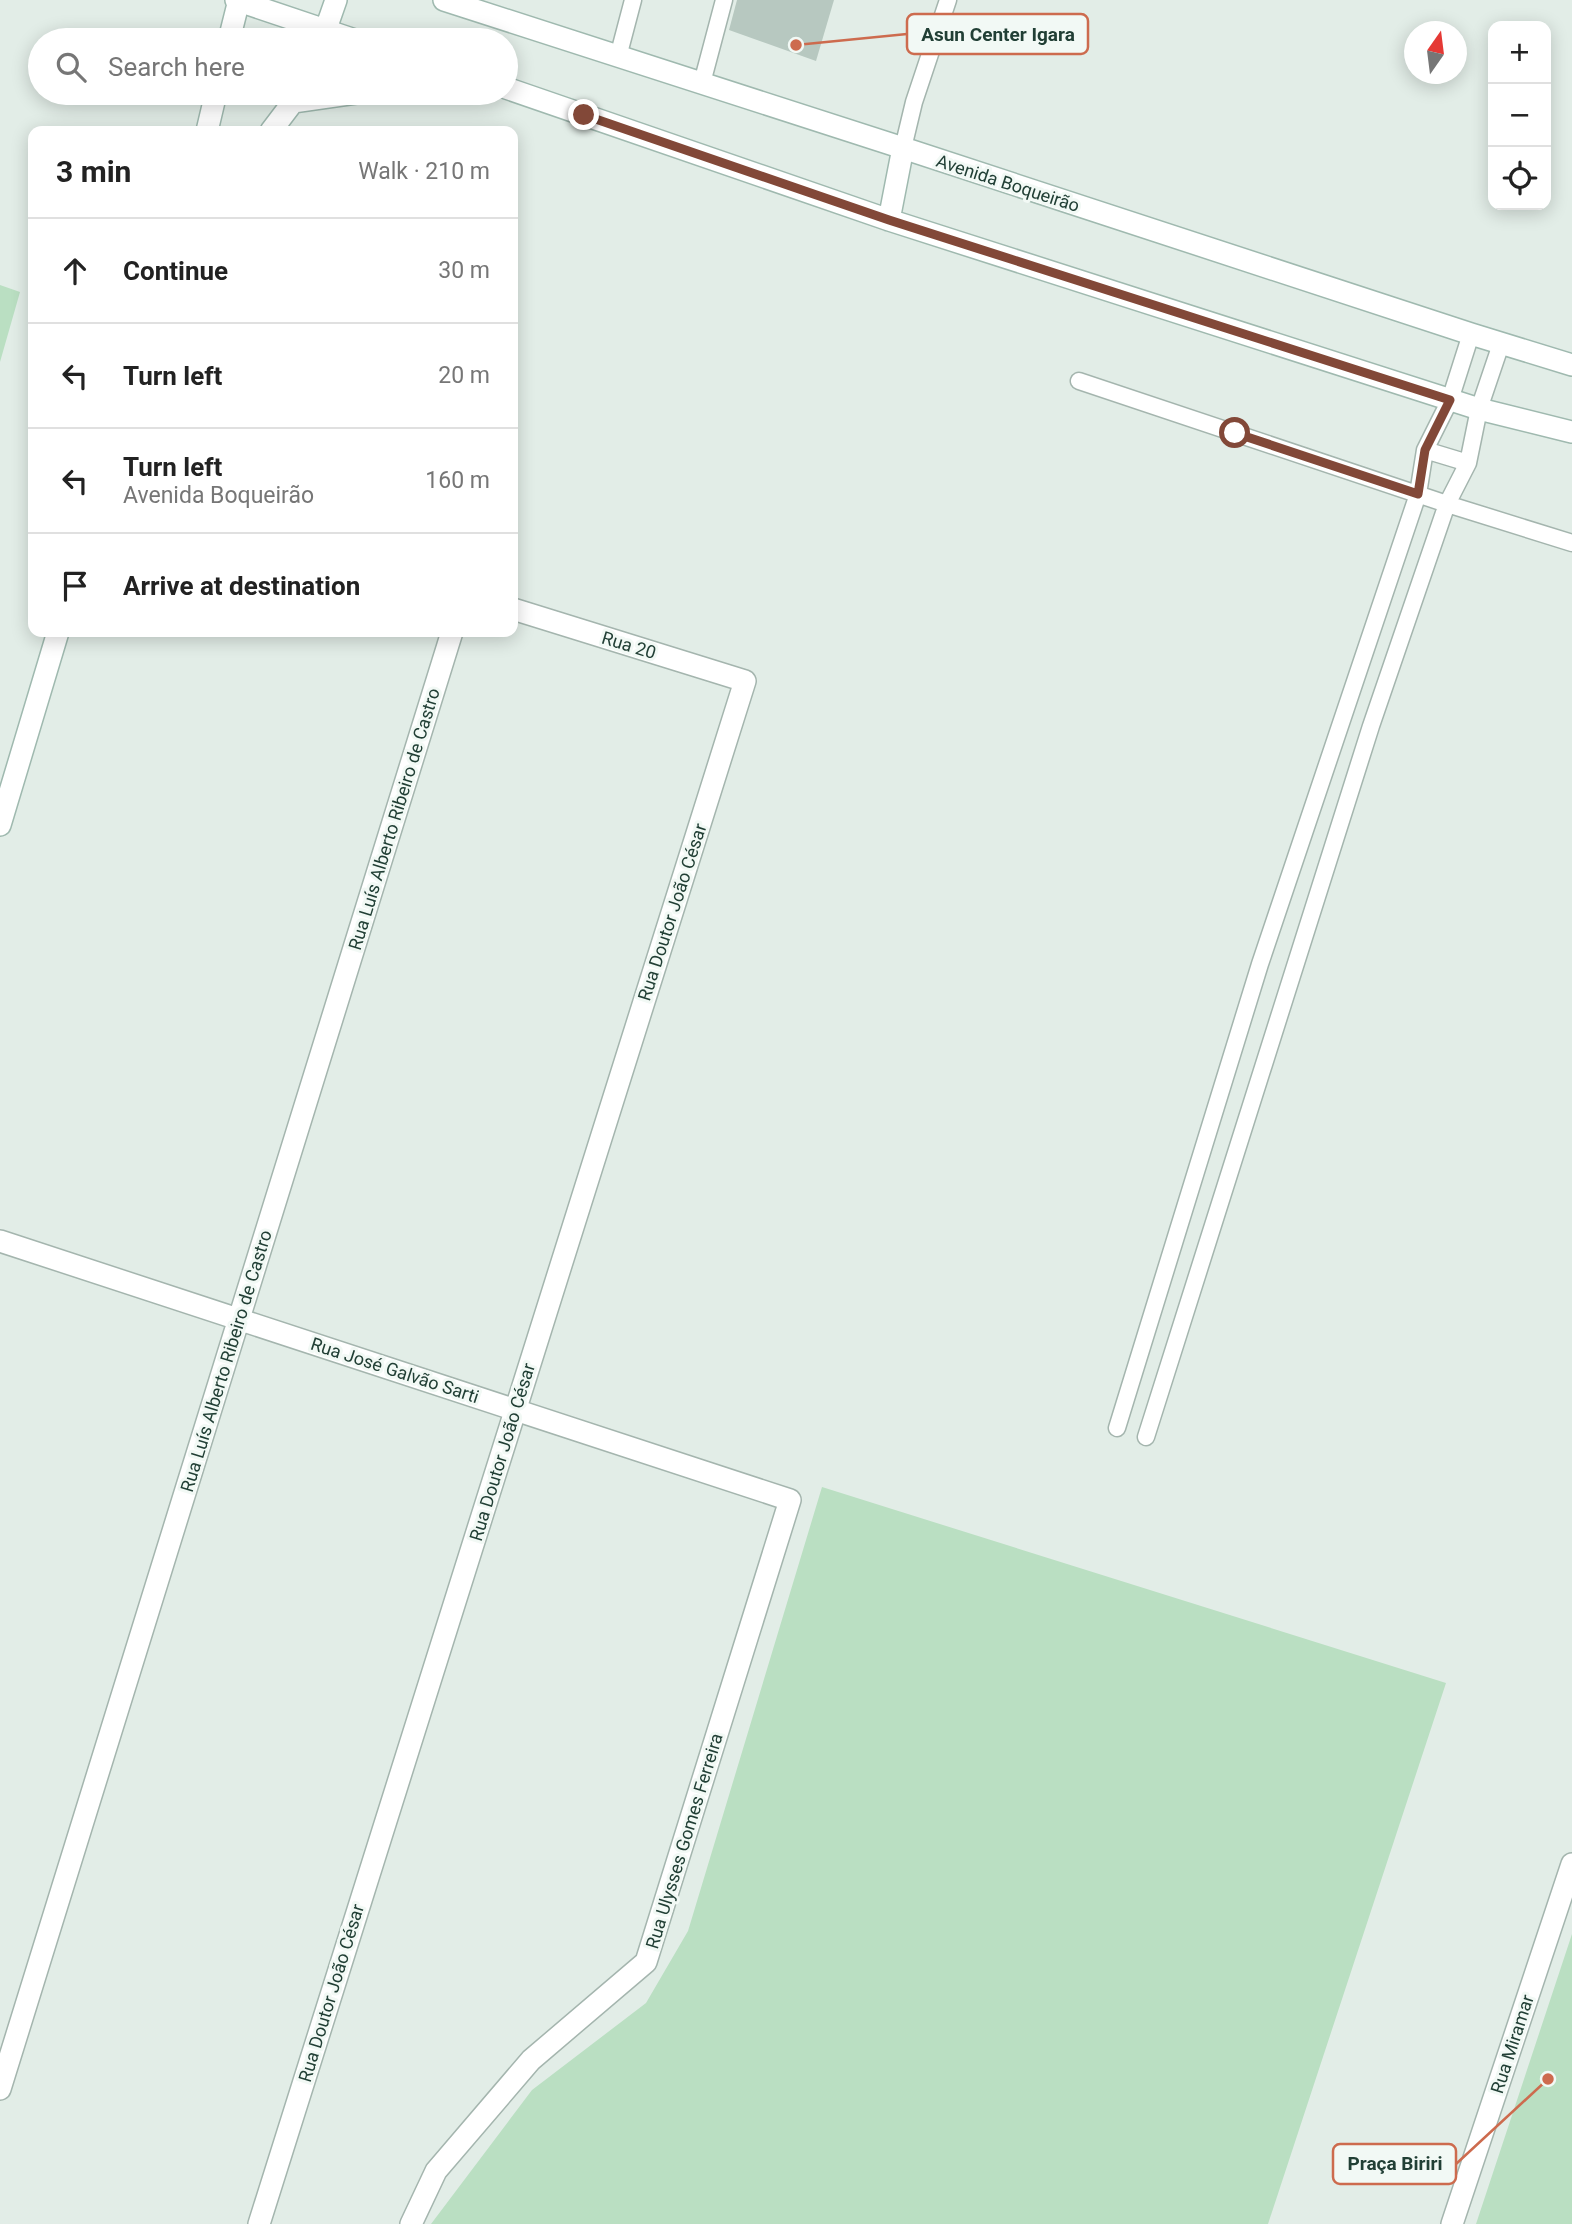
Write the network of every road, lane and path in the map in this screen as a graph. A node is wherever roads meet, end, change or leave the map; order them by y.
1 (238, 0) edge
2 (336, 0) edge
3 (444, 0) edge
4 (633, 0) edge
5 (724, 0) edge
6 (948, 0) edge
7 (232, 28) edge
8 (305, 28) edge
9 (327, 28) edge
10 (618, 57) junction
11 (702, 83) junction
12 (518, 92) edge
13 (213, 105) edge
14 (290, 105) edge
15 (208, 126) edge
16 (275, 126) edge
17 (904, 148) junction
18 (889, 220) junction
19 (1471, 334) junction
20 (1501, 344) junction
21 (1572, 365) edge
22 (1079, 381) dead end
23 (1450, 400) junction
24 (1479, 409) junction
25 (1572, 432) edge
26 (1425, 450) junction
27 (1468, 463) junction
28 (1418, 494) junction
29 (1447, 504) junction
30 (1572, 542) edge
31 (518, 611) edge
32 (56, 637) edge
33 (450, 637) edge
34 (745, 681) joint
35 (0, 825) edge
36 (0, 1241) edge
37 (239, 1319) junction
38 (515, 1410) junction
39 (1116, 1428) dead end
40 (1146, 1437) dead end
41 (790, 1500) joint
42 (1572, 1864) edge
43 (0, 2089) edge
44 (259, 2224) edge
45 (411, 2224) edge
46 (1452, 2224) edge

1 - 7 street
1 - 8 street
2 - 9 street
3 - 10 street, Avenida Boqueirão
4 - 10 lane
5 - 11 lane
6 - 17 lane
10 - 11 street, Avenida Boqueirão
11 - 17 street, Avenida Boqueirão
12 - 18 street
13 - 15 street
14 - 16 street
17 - 18 street
17 - 19 street, Avenida Boqueirão
18 - 23 street
19 - 20 street, Avenida Boqueirão
19 - 23 lane
20 - 21 street, Avenida Boqueirão
20 - 24 lane
22 - 28 lane
23 - 24 street
23 - 26 lane
24 - 25 street
24 - 27 lane
26 - 27 lane
26 - 28 lane
27 - 29 lane
28 - 29 lane
28 - 39 lane
29 - 30 lane
29 - 40 lane
31 - 34 street, Rua 20
32 - 35 street
33 - 37 street, Rua Luís Alberto Ribeiro de Castro
34 - 38 street, Rua Doutor João César
36 - 37 street, Rua José Galvão Sarti
37 - 38 street, Rua José Galvão Sarti
37 - 43 street, Rua Luís Alberto Ribeiro de Castro
38 - 41 street, Rua José Galvão Sarti
38 - 44 street, Rua Doutor João César
41 - 45 street, Rua Ulysses Gomes Ferreira
42 - 46 street, Rua Miramar

